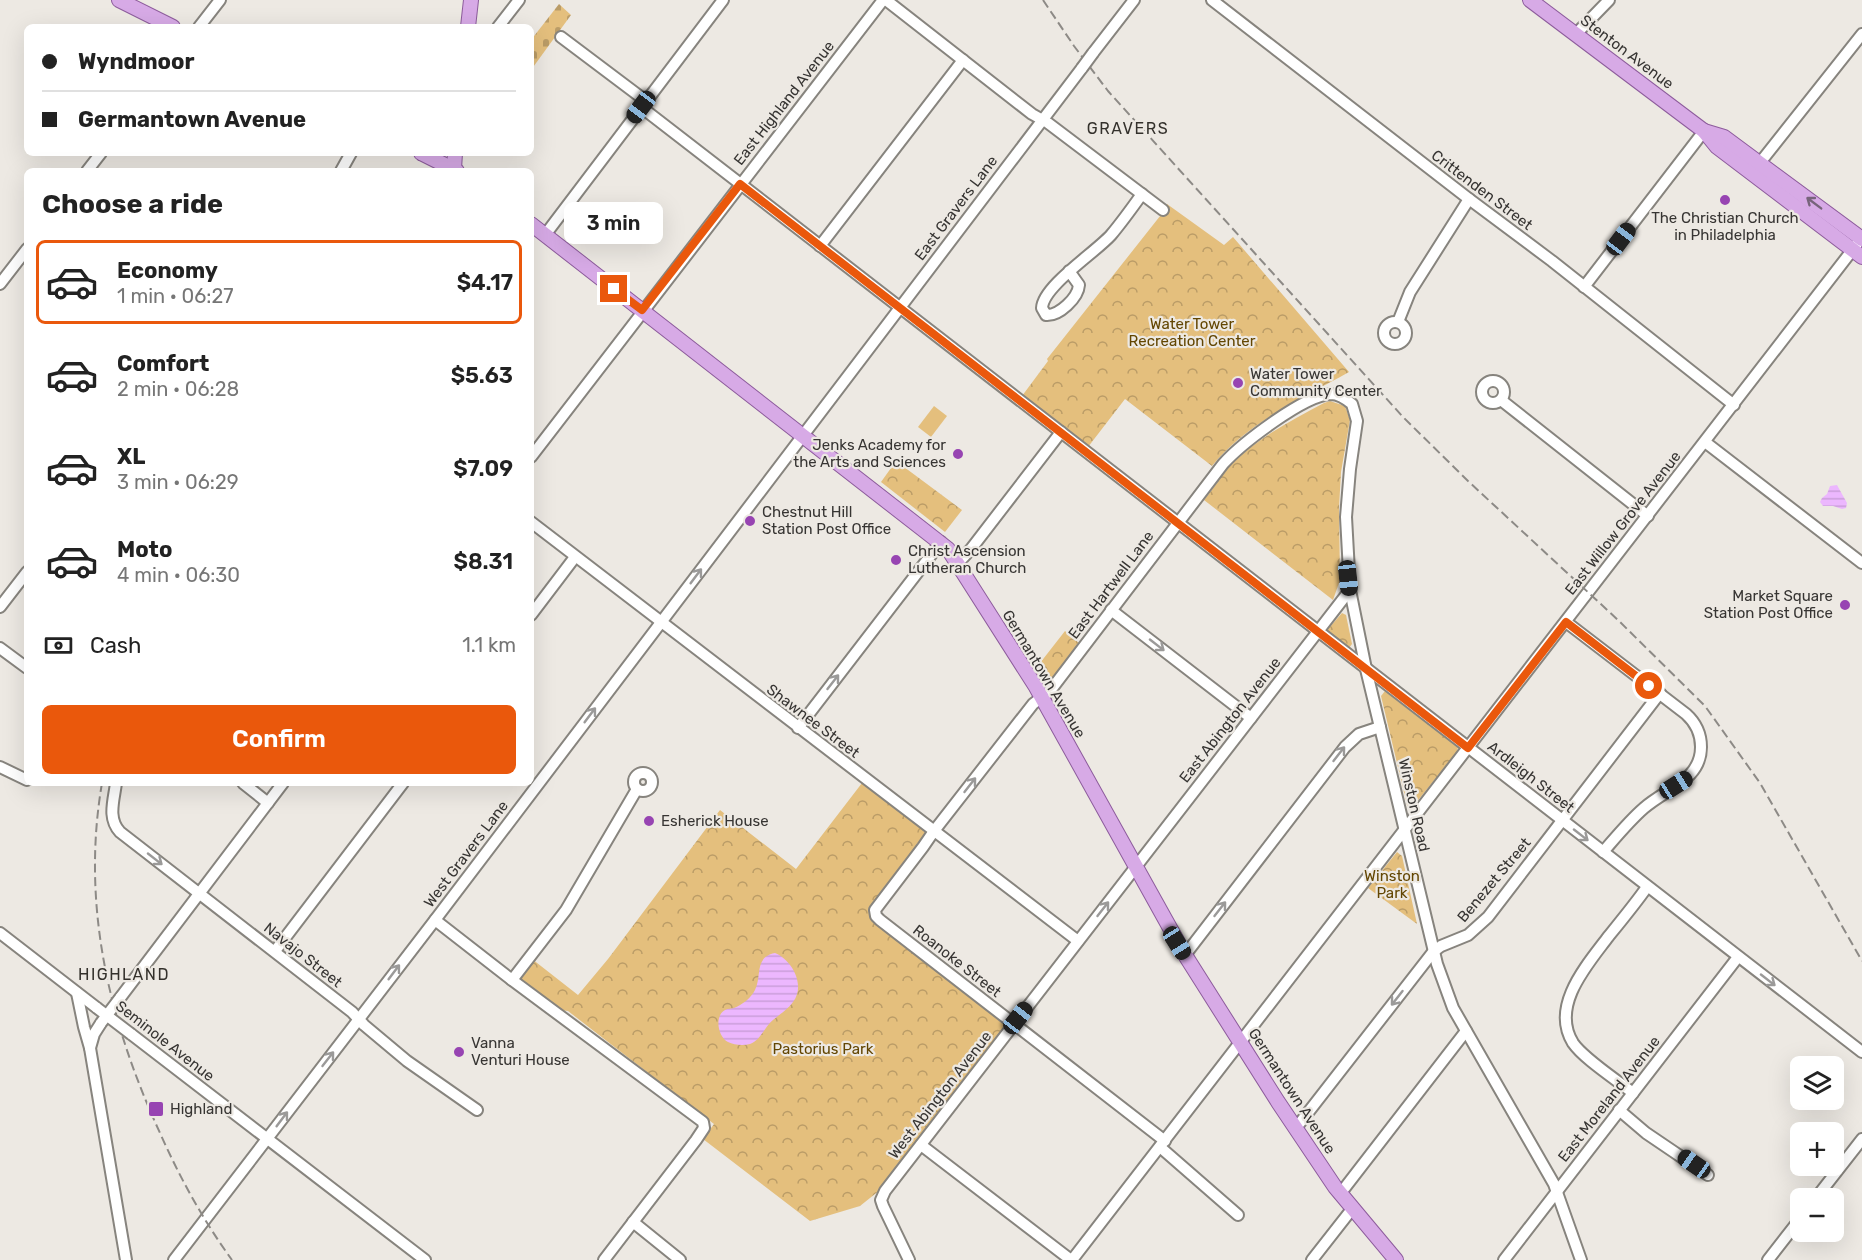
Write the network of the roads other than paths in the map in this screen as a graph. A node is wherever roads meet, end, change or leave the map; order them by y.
1 (119, 0) edge
2 (220, 0) edge
3 (471, 0) edge
4 (519, 0) edge
5 (723, 0) edge
6 (884, 0) edge
7 (1134, 0) edge
8 (1212, 0) edge
9 (1530, 0) edge
10 (1609, 0) edge
11 (167, 24) edge
12 (201, 24) edge
13 (468, 24) edge
14 (500, 24) edge
15 (1576, 34) junction
16 (1862, 34) edge
17 (561, 37) dead end
18 (963, 60) junction
19 (644, 104) junction
20 (1042, 120) junction
21 (1704, 130) junction
22 (99, 156) edge
23 (427, 156) edge
24 (1760, 163) junction
25 (89, 168) edge
26 (451, 168) edge
27 (1752, 174) junction
28 (740, 184) junction
29 (1142, 194) junction
30 (1469, 200) junction
31 (1163, 210) dead end
32 (534, 227) edge
33 (545, 235) junction
34 (1862, 238) edge
35 (820, 246) junction
36 (24, 253) edge
37 (1857, 253) edge
38 (1069, 271) dead end
39 (0, 284) edge
40 (1584, 287) junction
41 (899, 308) junction
42 (642, 310) junction
43 (1398, 322) dead end
44 (1347, 400) joint
45 (1501, 400) dead end
46 (1734, 405) junction
47 (1061, 432) junction
48 (802, 435) junction
49 (1705, 442) junction
50 (534, 453) edge
51 (1648, 516) junction
52 (1178, 523) junction
53 (534, 524) edge
54 (941, 542) junction
55 (575, 557) junction
56 (958, 562) junction
57 (1862, 563) edge
58 (24, 576) edge
59 (1350, 590) junction
60 (0, 607) edge
61 (1111, 610) junction
62 (534, 611) edge
63 (661, 622) junction
64 (1566, 622) junction
65 (1318, 631) junction
66 (0, 648) edge
67 (24, 666) edge
68 (1366, 669) junction
69 (1660, 693) junction
70 (1042, 698) junction
71 (1251, 718) junction
72 (1380, 727) junction
73 (798, 728) junction
74 (1468, 748) junction
75 (0, 766) edge
76 (24, 778) edge
77 (116, 786) edge
78 (247, 786) edge
79 (281, 786) edge
80 (401, 786) edge
81 (637, 789) dead end
82 (268, 803) junction
83 (1562, 820) junction
84 (934, 831) junction
85 (1404, 831) junction
86 (1603, 852) junction
87 (1135, 868) junction
88 (1647, 887) junction
89 (200, 893) junction
90 (874, 913) joint
91 (435, 920) junction
92 (0, 933) edge
93 (1078, 941) junction
94 (274, 951) junction
95 (1433, 952) junction
96 (1185, 955) junction
97 (1738, 957) junction
98 (512, 980) junction
99 (77, 993) junction
100 (104, 1019) junction
101 (359, 1019) junction
102 (1014, 1024) junction
103 (1466, 1031) junction
104 (1240, 1042) junction
105 (90, 1048) junction
106 (1862, 1053) edge
107 (1633, 1092) junction
108 (477, 1110) dead end
109 (1619, 1110) junction
110 (1296, 1128) junction
111 (267, 1139) junction
112 (1862, 1139) edge
113 (1162, 1144) junction
114 (921, 1145) junction
115 (1708, 1175) dead end
116 (1824, 1188) edge
117 (1557, 1191) junction
118 (1340, 1194) junction
119 (1352, 1209) junction
120 (1238, 1215) dead end
121 (633, 1222) junction
122 (1790, 1232) edge
123 (126, 1260) edge
124 (174, 1260) edge
125 (425, 1260) edge
126 (604, 1260) edge
127 (680, 1260) edge
128 (909, 1260) edge
129 (1071, 1260) edge
130 (1312, 1260) edge
131 (1396, 1260) edge
132 (1504, 1260) edge
133 (1581, 1260) edge
134 (1768, 1260) edge

1 - 11 main road
2 - 12 street
3 - 13 main road
4 - 14 street
5 - 19 street
6 - 18 street
6 - 28 street, East Highland Avenue
7 - 20 street, East Gravers Lane, bridge
8 - 30 street, Crittenden Street
9 - 15 main road, Stenton Avenue
10 - 15 street
15 - 21 main road, Stenton Avenue
16 - 24 street
17 - 19 street, Ardleigh Street
18 - 20 street
18 - 35 street
19 - 28 street, Ardleigh Street
19 - 33 street
20 - 29 street
20 - 41 street, East Gravers Lane
21 - 24 main road, Stenton Avenue
21 - 27 main road, Stenton Avenue
21 - 40 street
22 - 25 street
23 - 26 main road
24 - 27 street
34 -> 24 main road, Stenton Avenue
27 - 37 main road, Stenton Avenue
28 - 35 street, Ardleigh Street
28 - 42 street, East Highland Avenue
29 - 31 street
29 - 38 street
30 - 40 street, Crittenden Street
30 - 43 street
32 - 33 main road, Germantown Avenue
33 - 42 main road, Germantown Avenue
34 - 37 street, East Willow Grove Avenue
35 - 41 street, Ardleigh Street
36 - 39 street
37 - 46 street, East Willow Grove Avenue
40 - 46 street, Crittenden Street
41 - 47 street, Ardleigh Street
41 - 48 street, East Gravers Lane
42 - 48 main road, Germantown Avenue
42 - 50 street, East Highland Avenue
44 - 52 street, East Hartwell Lane
44 - 59 street, Winston Road
45 - 51 street
46 - 49 street, East Willow Grove Avenue
47 - 52 street, Ardleigh Street
47 - 56 street
48 - 54 main road, Germantown Avenue
63 -> 48 street, West Gravers Lane
49 - 51 street, East Willow Grove Avenue
49 - 57 street
51 - 64 street, East Willow Grove Avenue
52 - 61 street, East Hartwell Lane
52 - 65 street, Ardleigh Street
53 - 55 street, Shawnee Street
54 - 56 main road, Germantown Avenue
73 -> 54 street
55 - 62 street
55 - 63 street, Shawnee Street
56 - 70 main road, Germantown Avenue
58 - 60 street
59 - 65 street, East Abington Avenue
59 - 68 street, Winston Road
61 - 70 street, East Hartwell Lane
61 -> 71 street
63 - 73 street, Shawnee Street
91 -> 63 street, West Gravers Lane
64 - 69 street
64 - 74 street, East Willow Grove Avenue
65 - 68 street, Ardleigh Street
65 - 71 street, East Abington Avenue
66 - 67 street
68 - 72 street, Winston Road
68 - 74 street, Ardleigh Street
69 - 83 street, Benezet Street
69 - 86 street
84 -> 70 street, East Hartwell Lane
70 - 87 main road, Germantown Avenue
71 - 87 street, East Abington Avenue
72 - 85 street, Winston Road
96 -> 72 street
73 - 84 street, Shawnee Street
74 - 83 street, Ardleigh Street
74 - 85 street, East Willow Grove Avenue
75 - 76 street
77 -> 89 street, Navajo Street
78 - 82 street
79 - 82 street
80 - 94 street
81 - 98 street
82 - 89 street
83 -> 86 street, Ardleigh Street
83 - 95 street, Benezet Street
84 - 90 street, East Hartwell Lane
84 - 93 street, Shawnee Street
85 - 95 street, Winston Road
85 - 104 street, East Willow Grove Avenue
86 - 88 street, Ardleigh Street
93 -> 87 street, West Abington Avenue
87 - 96 main road, Germantown Avenue
88 - 97 street, Ardleigh Street
88 - 107 street
89 - 94 street, Navajo Street
89 - 100 street, bridge
90 - 102 street, Roanoke Street
91 - 98 street
101 -> 91 street, West Gravers Lane
92 - 99 street, Seminole Avenue
93 - 102 street, West Abington Avenue
94 - 101 street, Navajo Street
95 - 103 street, Winston Road
95 -> 110 street, Benezet Street
96 - 104 main road, Germantown Avenue
97 -> 106 street, Ardleigh Street
97 - 107 street, East Moreland Avenue
98 - 121 street
99 - 100 street, Seminole Avenue, bridge
99 - 105 street
100 - 105 street
100 - 111 street, Seminole Avenue, bridge
101 - 108 street, Navajo Street
111 -> 101 street, West Gravers Lane
102 - 113 street, Roanoke Street
102 - 114 street, West Abington Avenue
103 - 117 street, Winston Road
103 - 118 street
104 - 110 main road, Germantown Avenue
104 - 113 street, East Willow Grove Avenue
105 - 123 street
107 - 109 street, East Moreland Avenue
109 - 115 street
109 - 117 street, East Moreland Avenue
110 - 118 main road, Germantown Avenue
111 - 124 street, West Gravers Lane
111 - 125 street, Seminole Avenue
112 - 116 street
113 - 120 street, Roanoke Street
113 - 129 street, East Willow Grove Avenue
114 - 128 street, West Abington Avenue
114 - 129 street
117 - 132 street, East Moreland Avenue
117 - 133 street, Winston Road
118 - 119 main road, Germantown Avenue
119 - 130 street
119 - 131 main road, Germantown Avenue
121 - 126 street
121 - 127 street
122 - 134 street

